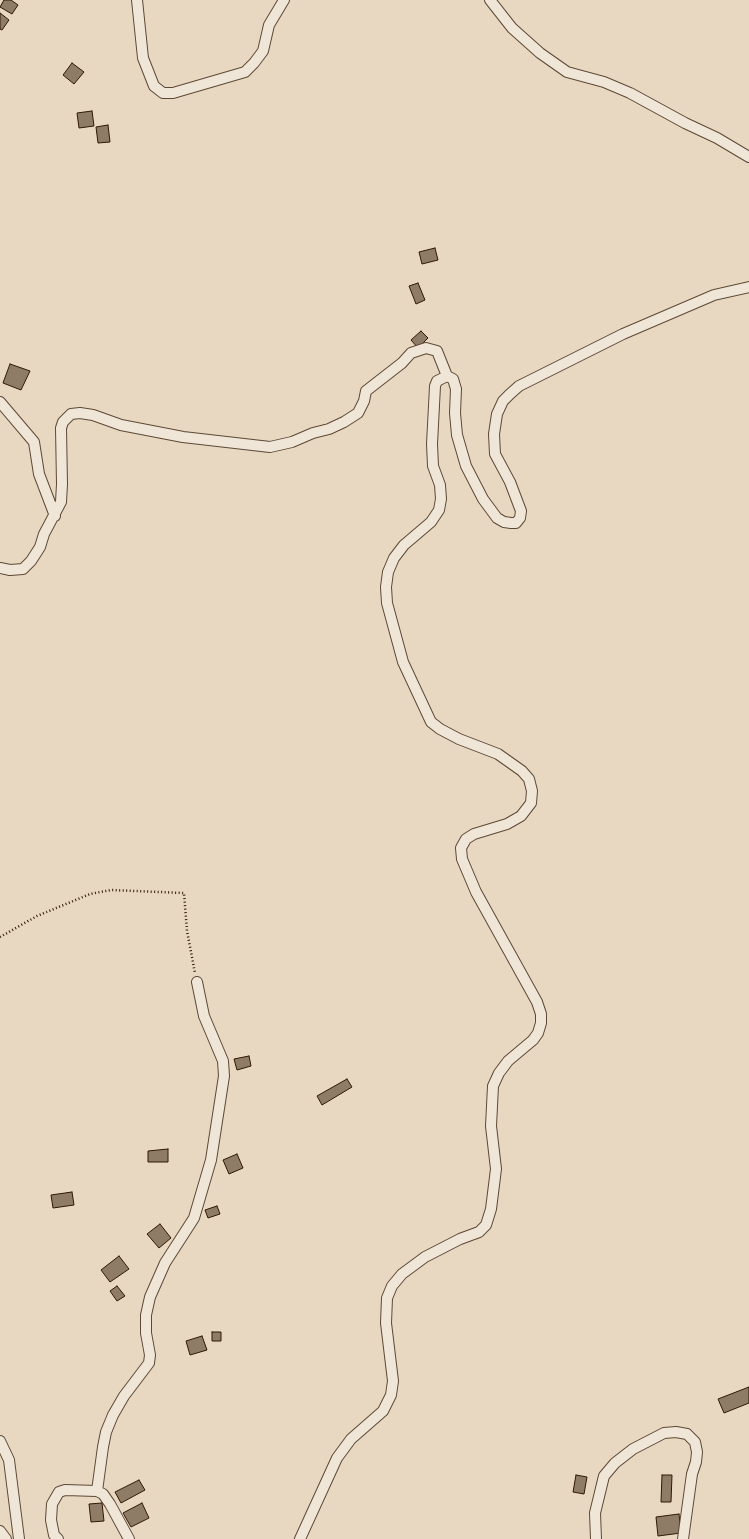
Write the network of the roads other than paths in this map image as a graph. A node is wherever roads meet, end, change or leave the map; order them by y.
1 (137, 0) edge
2 (284, 0) edge
3 (490, 0) edge
4 (749, 157) edge
5 (749, 287) edge
6 (447, 376) junction
7 (0, 402) edge
8 (55, 516) junction
9 (0, 568) edge
10 (197, 982) road end
11 (0, 1441) edge
12 (97, 1491) junction
13 (0, 1531) edge
14 (6, 1539) edge
15 (19, 1539) edge
16 (58, 1539) edge
17 (129, 1539) edge
18 (300, 1539) edge
19 (596, 1539) edge
20 (683, 1539) edge

1 - 2 street
3 - 4 street
5 - 6 street
6 - 8 street
6 - 18 street
7 - 8 street
8 - 9 street
10 - 12 street
11 - 15 street
12 - 16 street
12 - 17 street
13 - 14 street
19 - 20 street

